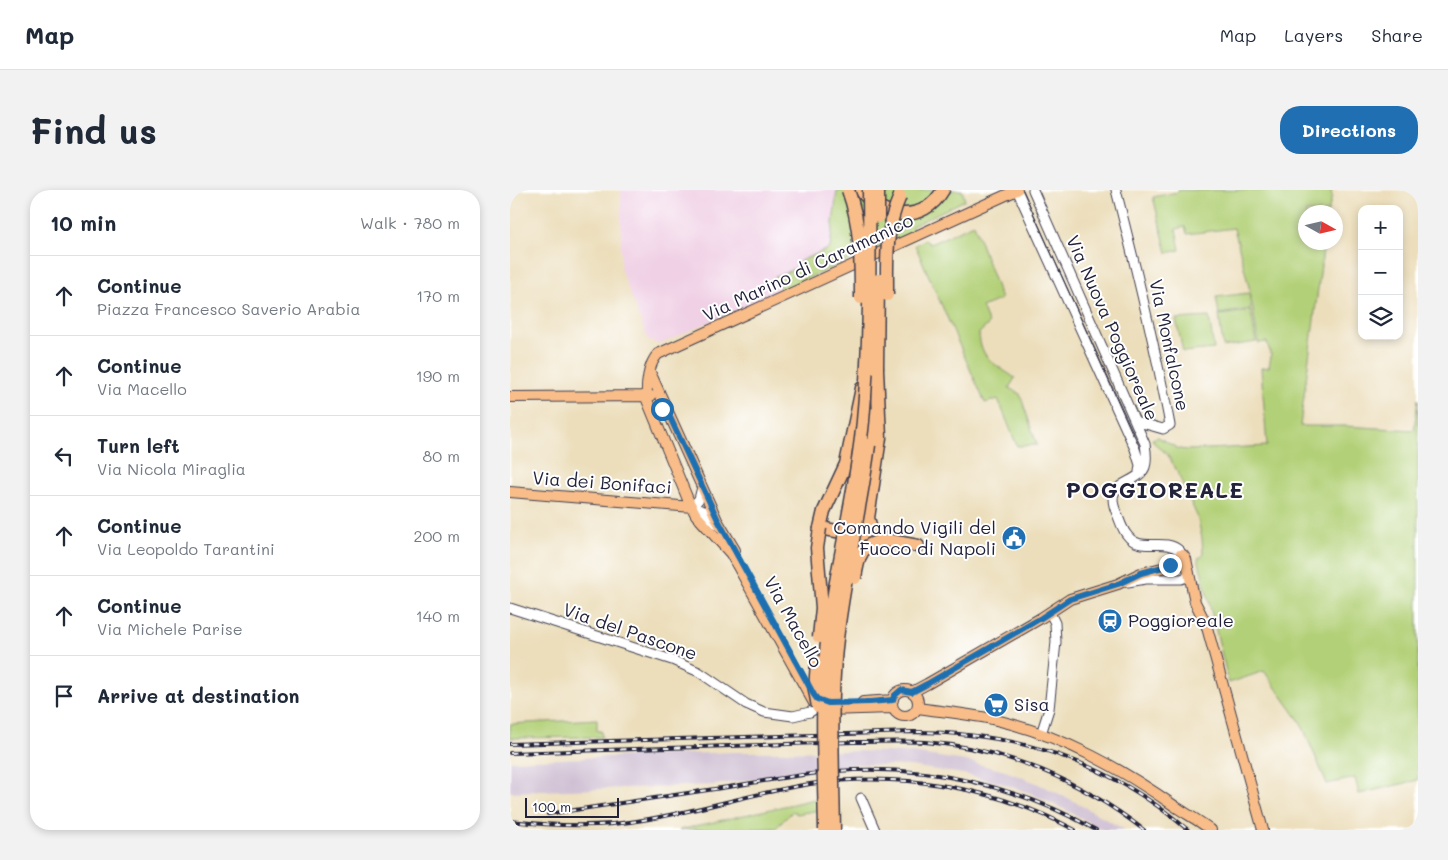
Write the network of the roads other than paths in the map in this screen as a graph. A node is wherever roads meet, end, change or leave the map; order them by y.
1 (848, 190) edge
2 (861, 190) edge
3 (869, 190) edge
4 (878, 190) edge
5 (903, 190) edge
6 (943, 190) edge
7 (1017, 190) edge
8 (1033, 190) edge
9 (1116, 190) edge
10 (872, 368) junction
11 (650, 371) junction
12 (647, 395) junction
13 (510, 397) edge
14 (667, 409) junction
15 (653, 417) junction
16 (1135, 421) junction
17 (1143, 439) junction
18 (1132, 444) junction
19 (1133, 477) junction
20 (702, 487) junction
21 (684, 490) junction
22 (510, 492) edge
23 (692, 507) junction
24 (820, 528) junction
25 (723, 530) junction
26 (885, 540) junction
27 (918, 546) dead end
28 (733, 552) junction
29 (1179, 554) junction
30 (1187, 577) dead end
31 (1118, 584) junction
32 (510, 608) edge
33 (1050, 613) junction
34 (927, 684) junction
35 (912, 692) junction
36 (893, 704) junction
37 (828, 706) junction
38 (818, 707) junction
39 (917, 708) junction
40 (929, 710) junction
41 (828, 729) junction
42 (1041, 734) junction
43 (830, 797) dead end
44 (861, 798) dead end
45 (825, 830) edge
46 (830, 830) edge
47 (834, 830) edge
48 (875, 830) edge
49 (1211, 830) edge
50 (1263, 830) edge

1 - 10 highway, bridge
2 - 6 highway
3 - 10 highway, bridge
4 - 10 highway, bridge
5 - 10 highway, bridge
7 - 11 main road, Via Marino di Caramanico
7 - 18 street, Via Nuova Poggioreale
8 - 16 street, Via Nuova Poggioreale
9 - 16 street, Via Monfalcone
10 - 24 highway, bridge
10 - 26 highway
10 - 41 highway, bridge
11 - 12 main road
11 - 14 main road
12 - 13 main road
12 - 14 main road
12 - 15 main road
14 - 15 street
14 - 20 main road
15 - 21 main road
16 - 17 street, Via Nuova Poggioreale
17 - 18 street
17 - 19 street, Via Nuova Poggioreale
18 - 19 street, Via Nuova Poggioreale
19 - 29 street, Via Nuova Poggioreale
20 - 21 street
20 - 23 street
20 - 25 main road
21 - 23 main road
22 - 23 main road, Via dei Bonifaci
23 - 25 street
23 - 28 main road
24 - 26 highway, bridge
24 - 41 highway, bridge
25 - 28 main road
26 - 27 highway
26 - 41 highway, bridge
28 - 37 main road, Via Macello
28 - 38 main road, Via Macello
29 - 31 main road
29 - 50 main road
30 - 31 street
31 - 33 main road
32 - 38 street, Via del Pascone
33 - 34 main road
33 - 42 street
34 - 35 main road
34 - 40 main road
35 - 36 main road
35 - 39 main road
36 - 37 main road
36 - 39 main road
37 - 38 main road
37 - 41 street
39 - 40 main road
40 - 42 main road
41 - 45 highway, bridge
41 - 47 highway, bridge
42 - 49 main road
43 - 46 street
44 - 48 street

